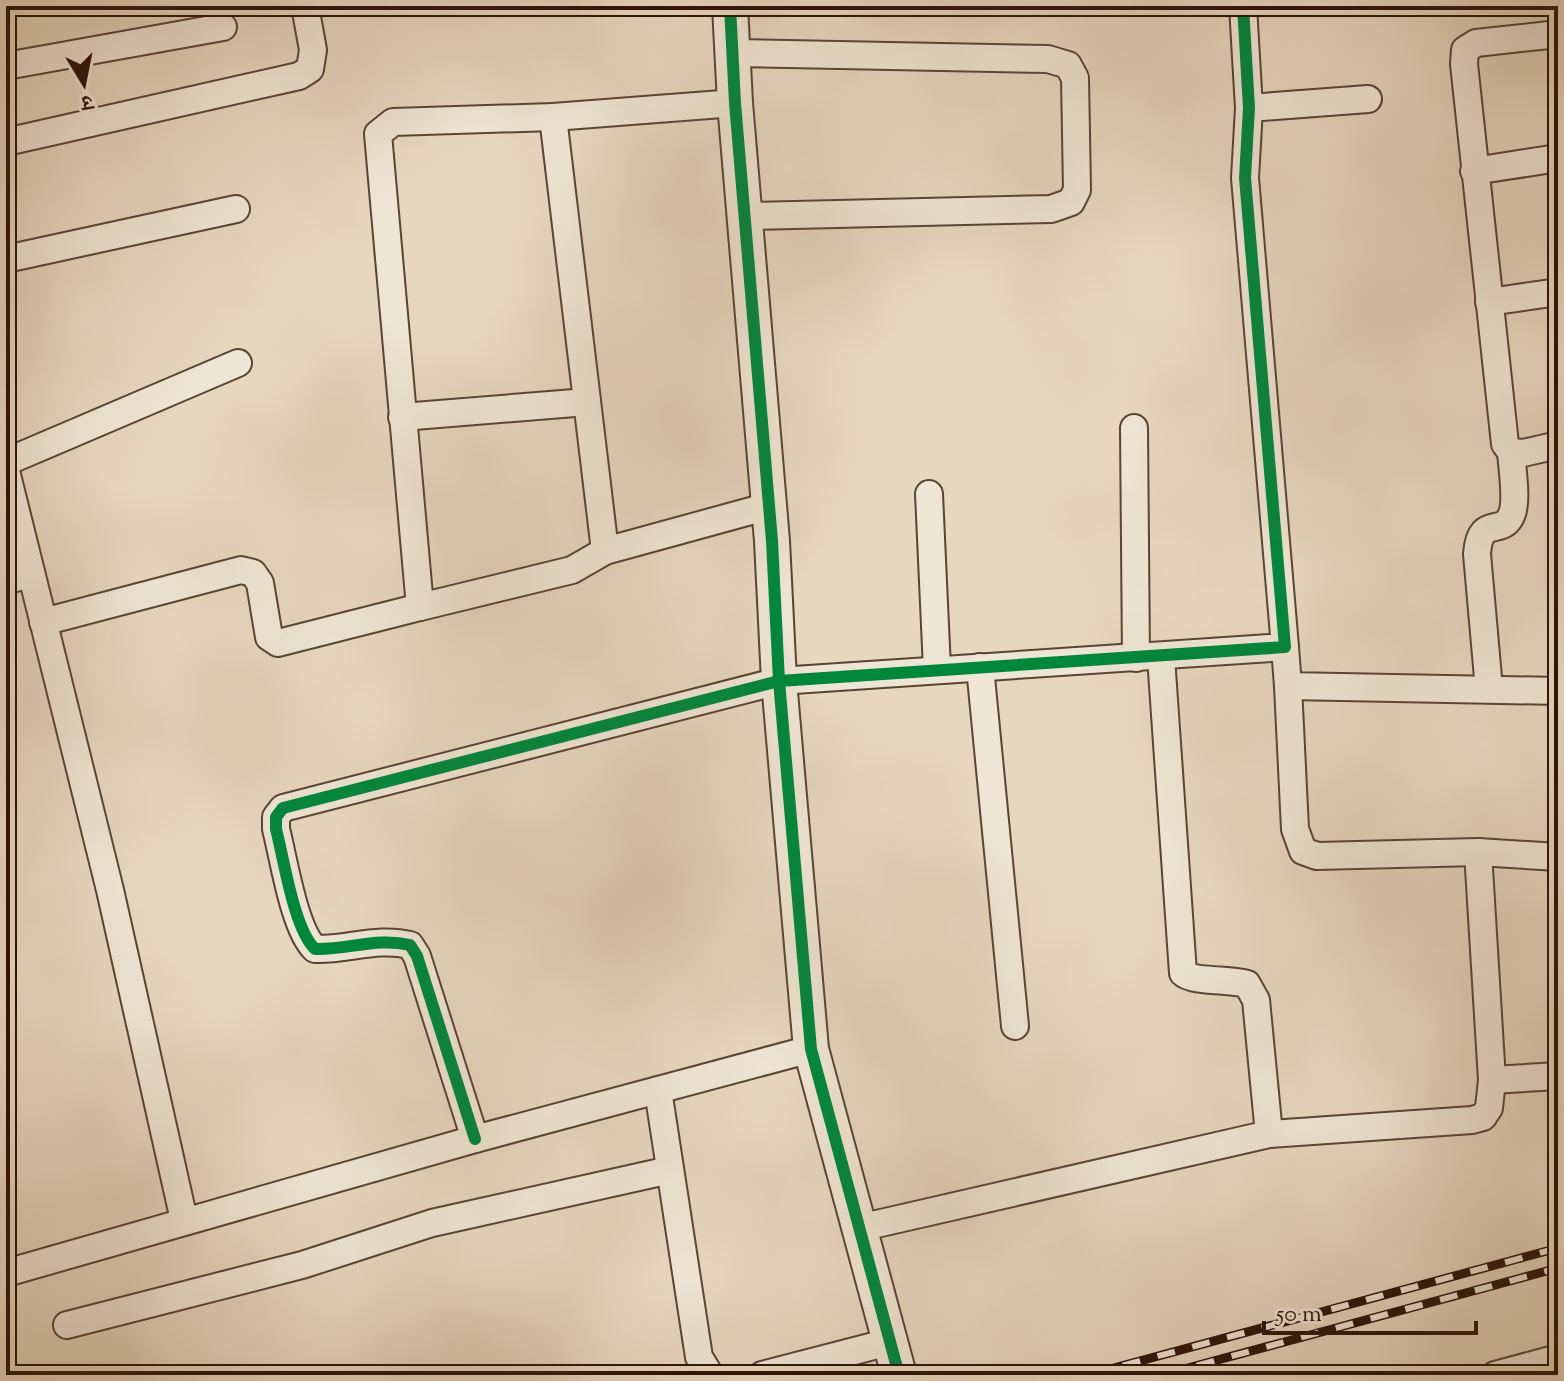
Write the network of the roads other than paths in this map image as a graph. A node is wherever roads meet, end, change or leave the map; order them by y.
1 (305, 6) edge
2 (730, 6) edge
3 (1243, 6) edge
4 (223, 27) dead end
5 (1558, 34) edge
6 (734, 53) junction
7 (6, 66) edge
8 (1368, 99) dead end
9 (735, 103) junction
10 (1249, 108) junction
11 (553, 117) junction
12 (6, 142) edge
13 (1558, 158) edge
14 (1474, 171) junction
15 (236, 209) dead end
16 (746, 216) junction
17 (6, 259) edge
18 (1558, 292) edge
19 (1489, 302) junction
20 (238, 363) dead end
21 (587, 402) junction
22 (402, 417) junction
23 (1134, 428) dead end
24 (1558, 445) edge
25 (1511, 452) junction
26 (6, 462) edge
27 (6, 471) edge
28 (929, 494) dead end
29 (769, 506) junction
30 (605, 551) junction
31 (31, 573) junction
32 (6, 581) edge
33 (420, 607) junction
34 (43, 622) junction
35 (1285, 647) junction
36 (1148, 657) junction
37 (980, 667) junction
38 (937, 669) junction
39 (779, 681) junction
40 (1288, 686) junction
41 (1489, 689) junction
42 (1558, 691) edge
43 (1478, 852) junction
44 (1558, 857) edge
45 (1015, 1026) dead end
46 (811, 1049) junction
47 (1558, 1076) edge
48 (1492, 1080) junction
49 (658, 1090) junction
50 (1269, 1134) junction
51 (475, 1139) junction
52 (670, 1170) junction
53 (184, 1220) junction
54 (859, 1228) junction
55 (6, 1273) edge
56 (67, 1325) dead end
57 (889, 1342) junction
58 (1558, 1358) edge
59 (710, 1375) edge
60 (762, 1375) edge
61 (899, 1375) edge
62 (1495, 1375) edge

1 - 12 street
2 - 6 street
3 - 10 street
4 - 7 street
5 - 14 street
6 - 9 street
6 - 16 street
8 - 10 street
9 - 11 street
9 - 16 street
10 - 35 street
11 - 21 street
11 - 22 street
13 - 14 street
14 - 19 street
15 - 17 street
16 - 29 street
18 - 19 street
19 - 25 street
20 - 26 street
21 - 22 street
21 - 30 street
22 - 33 street
23 - 36 street
24 - 25 street
25 - 41 street
27 - 31 street
28 - 38 street
29 - 30 street
29 - 39 street
30 - 33 street
31 - 32 street
31 - 34 street
33 - 34 street
34 - 53 street
35 - 36 street
35 - 40 street
36 - 37 street
36 - 50 street
37 - 38 street
37 - 45 street
38 - 39 street
39 - 46 street
39 - 51 street
40 - 41 street
40 - 43 street
41 - 42 street
43 - 44 street
43 - 48 street
46 - 49 street
46 - 54 street
47 - 48 street
48 - 50 street
49 - 51 street
49 - 52 street
50 - 54 street
51 - 53 street
52 - 56 street
52 - 59 street
53 - 55 street
54 - 57 street
57 - 60 street
57 - 61 street
58 - 62 street

